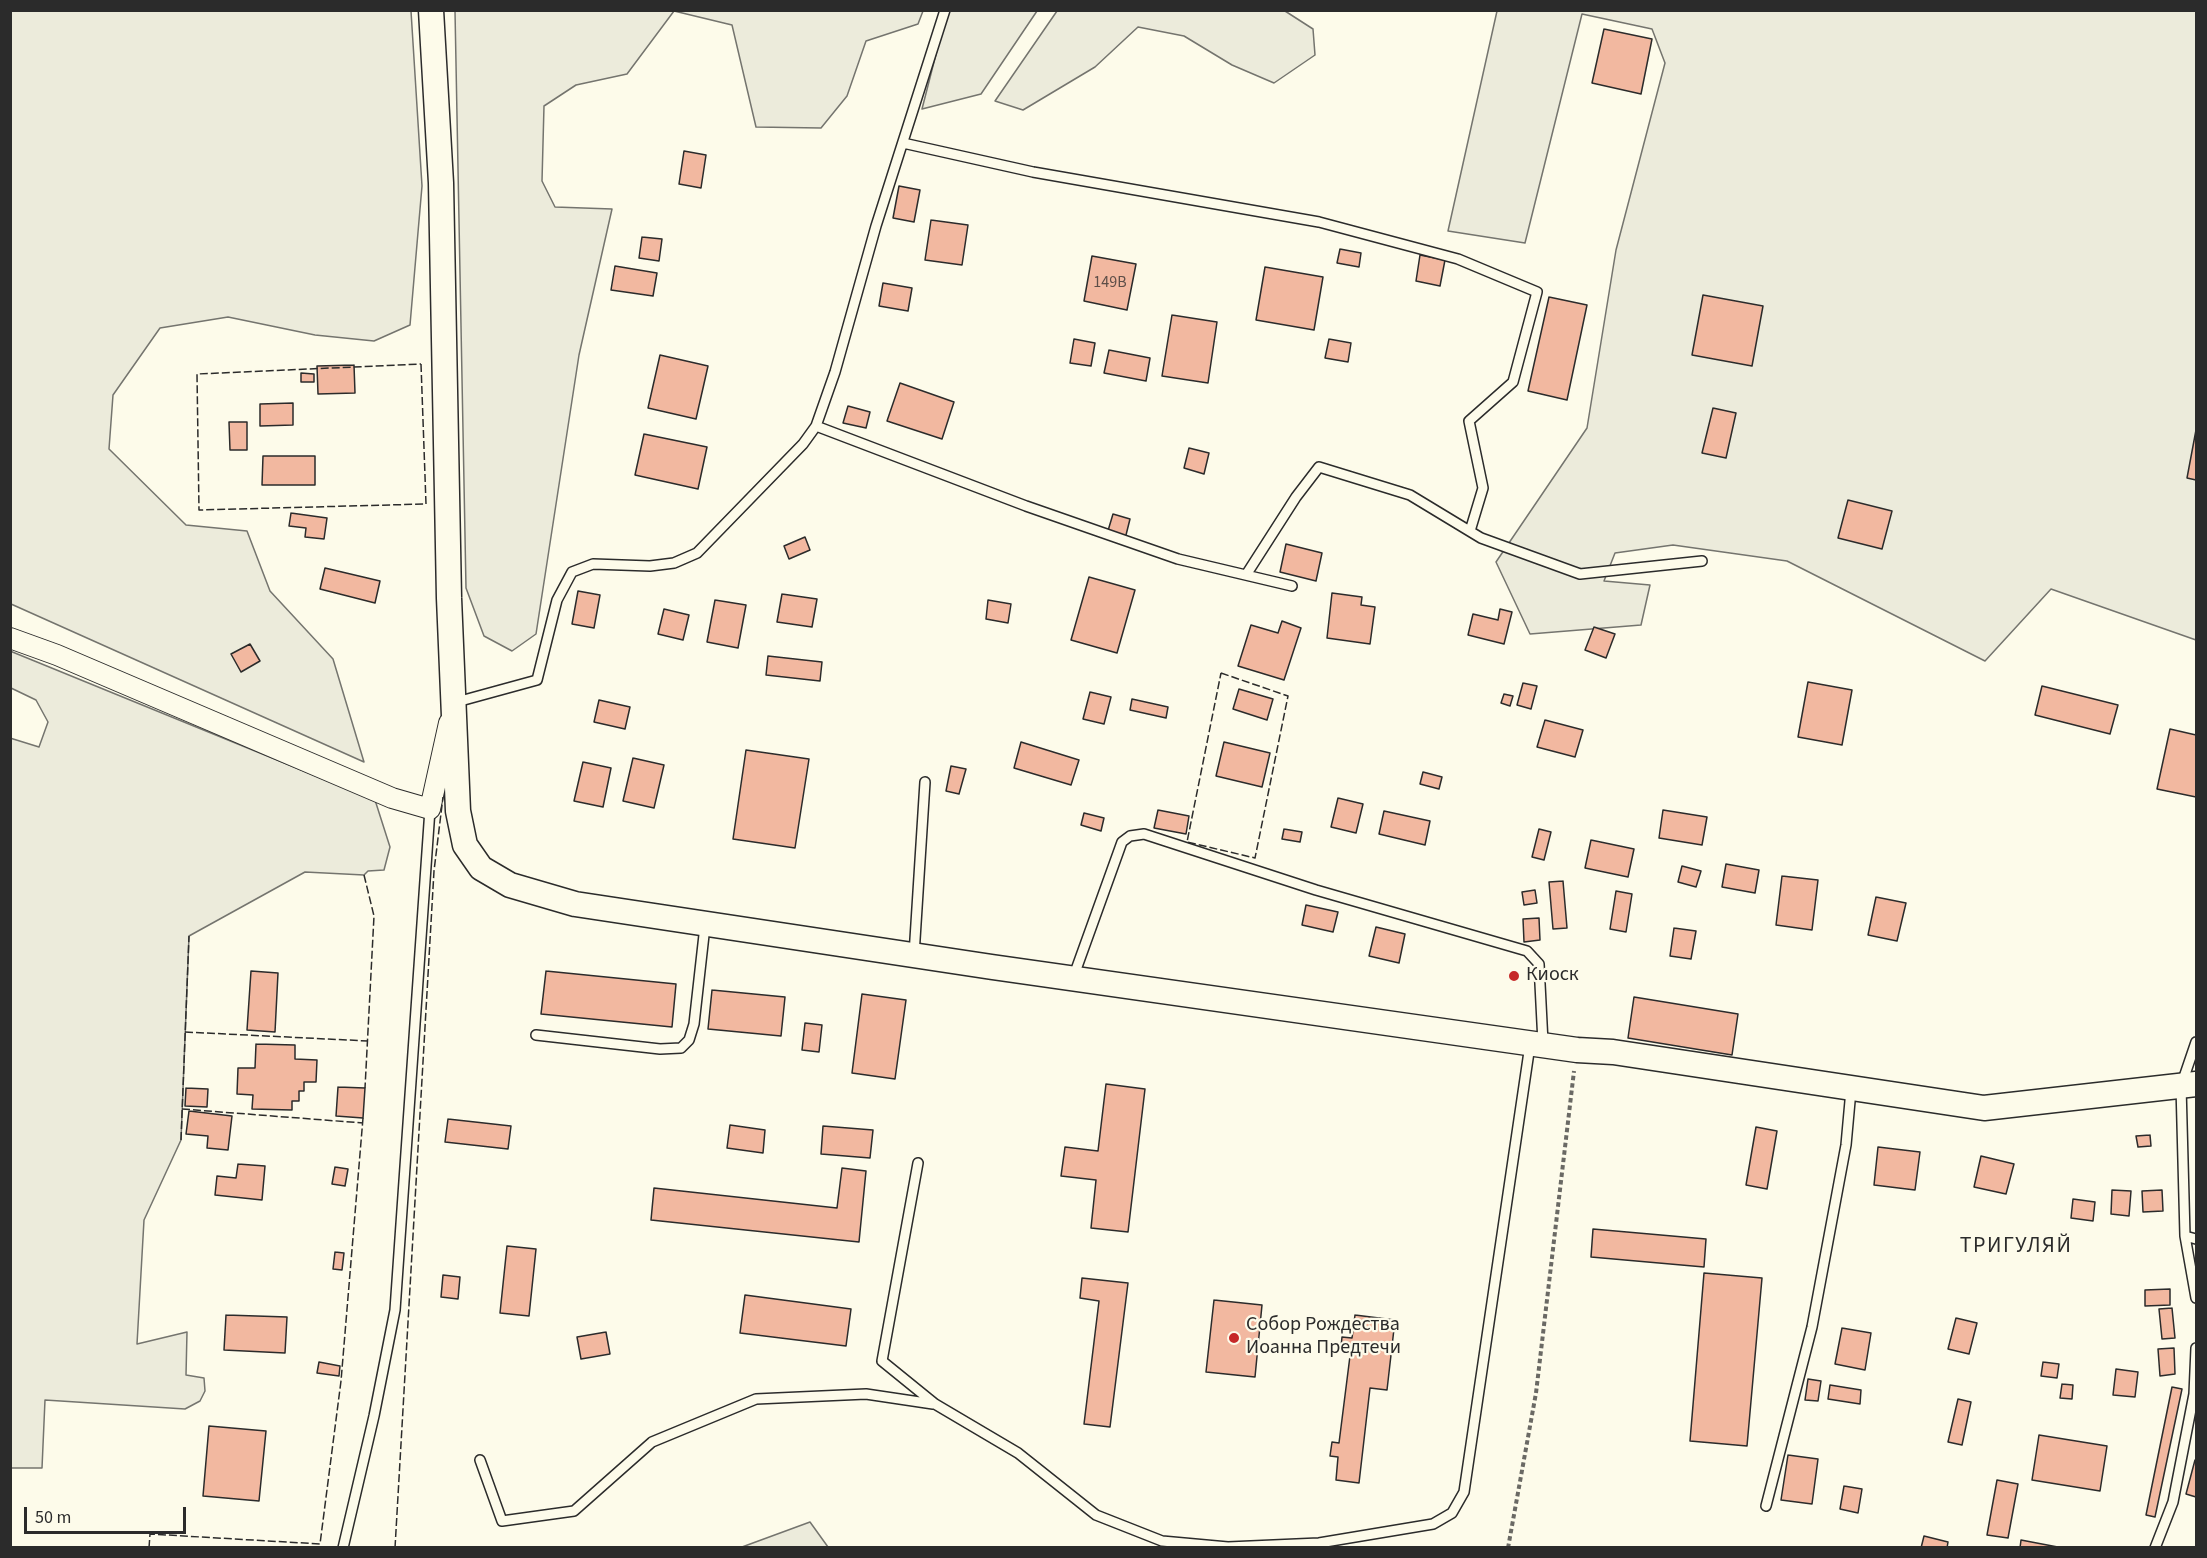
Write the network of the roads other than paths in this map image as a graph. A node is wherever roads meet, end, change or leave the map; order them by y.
1 (431, 10) edge
2 (945, 10) edge
3 (903, 143) junction
4 (816, 426) junction
5 (1470, 531) junction
6 (1702, 561) dead end
7 (1246, 575) junction
8 (1292, 586) dead end
9 (10, 638) edge
10 (453, 703) junction
11 (925, 782) dead end
12 (430, 809) junction
13 (705, 923) junction
14 (914, 955) junction
15 (1073, 978) junction
16 (536, 1035) dead end
17 (2196, 1042) edge
18 (1536, 1044) junction
19 (2189, 1085) edge
20 (1851, 1088) junction
21 (918, 1163) dead end
22 (2185, 1236) junction
23 (2196, 1239) edge
24 (2196, 1298) edge
25 (2196, 1348) edge
26 (2195, 1395) edge
27 (935, 1404) junction
28 (480, 1460) dead end
29 (1766, 1506) dead end
30 (343, 1548) edge
31 (2155, 1548) edge

1 - 10 street
2 - 3 lane
3 - 4 lane
3 - 5 lane
4 - 7 lane
4 - 10 lane
5 - 6 lane
5 - 7 lane
7 - 8 lane
9 - 12 street
10 - 12 street
10 - 13 street
11 - 14 lane
12 - 30 lane
13 - 14 street
13 - 16 lane
14 - 15 street
15 - 18 street
15 - 18 lane
17 - 19 lane
18 - 20 street
18 - 27 lane
19 - 20 street
19 - 22 lane
20 - 29 lane
21 - 27 lane
22 - 23 lane
22 - 24 lane
25 - 26 lane
26 - 31 lane
27 - 28 lane

